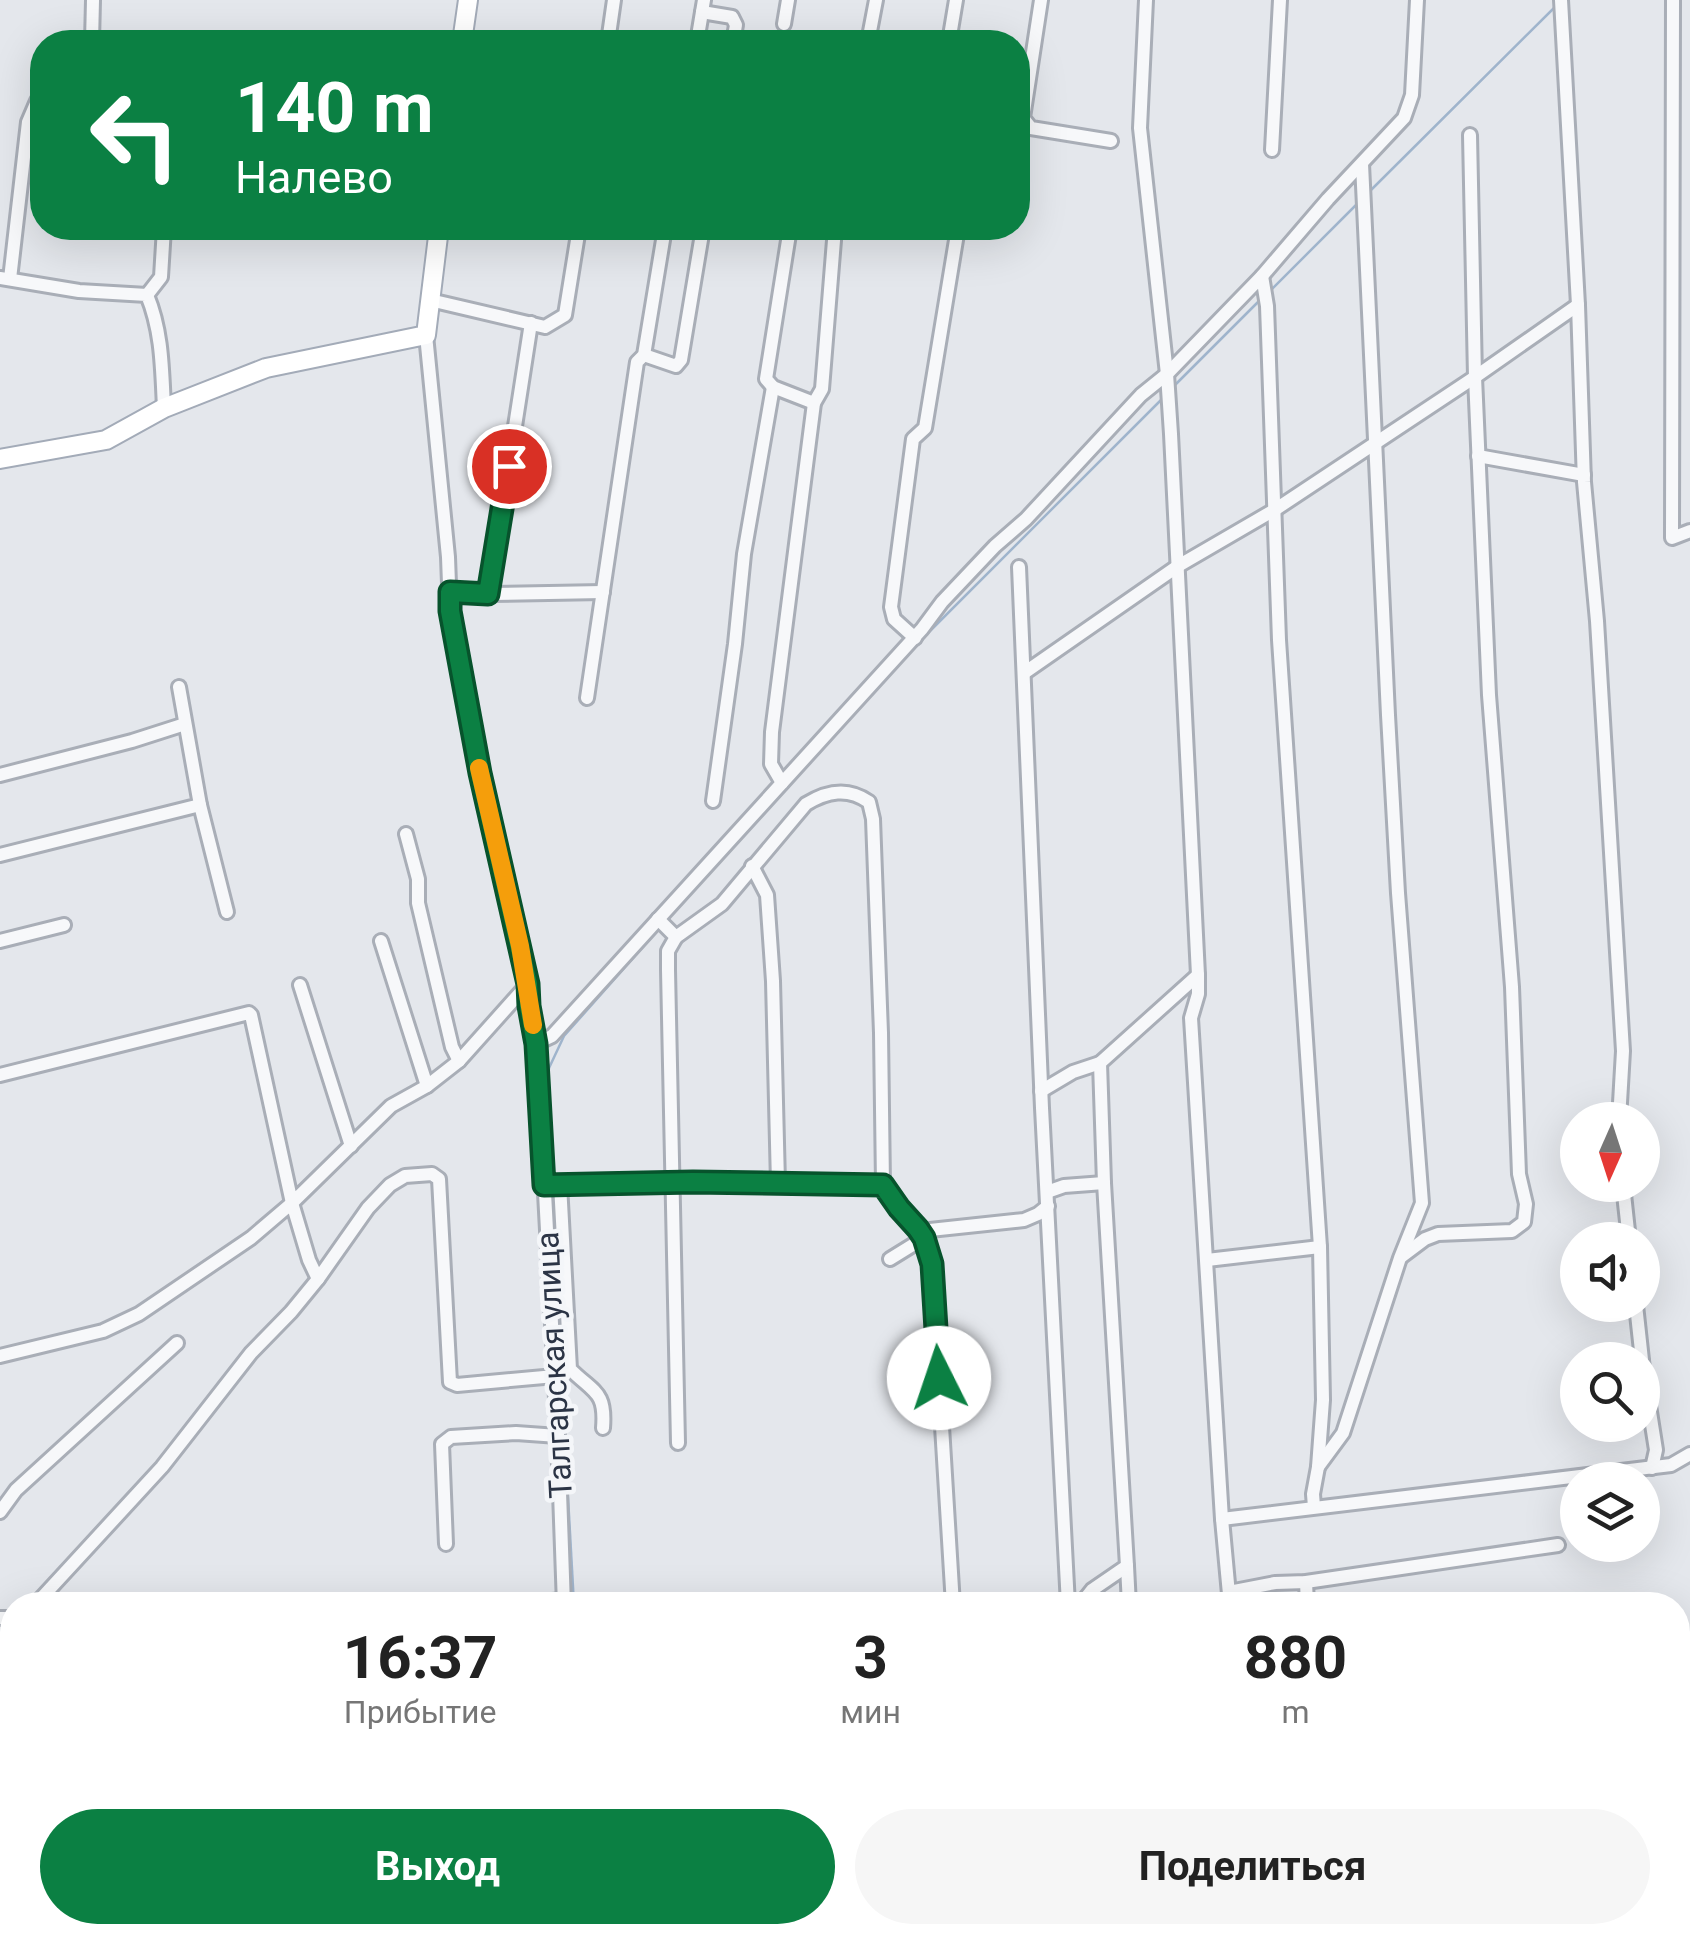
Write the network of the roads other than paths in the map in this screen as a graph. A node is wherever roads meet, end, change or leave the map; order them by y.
1 (94, 0) edge
2 (468, 0) edge
3 (614, 0) edge
4 (788, 0) edge
5 (876, 0) edge
6 (956, 0) edge
7 (1041, 0) edge
8 (1146, 0) edge
9 (1280, 0) edge
10 (1417, 0) edge
11 (1673, 0) edge
12 (1561, 2) edge
13 (703, 6) edge
14 (784, 24) dead end
15 (93, 30) edge
16 (464, 30) edge
17 (610, 30) edge
18 (735, 30) edge
19 (870, 30) edge
20 (951, 30) edge
21 (1030, 72) edge
22 (30, 117) edge
23 (1030, 127) edge
24 (1470, 135) dead end
25 (1111, 140) dead end
26 (1272, 150) dead end
27 (1362, 164) junction
28 (163, 240) edge
29 (438, 240) edge
30 (577, 240) edge
31 (664, 240) edge
32 (701, 240) edge
33 (788, 240) edge
34 (835, 240) edge
35 (956, 240) edge
36 (5, 278) edge
37 (1264, 289) junction
38 (147, 294) junction
39 (430, 300) junction
40 (1578, 304) junction
41 (530, 324) junction
42 (426, 335) junction
43 (644, 355) junction
44 (1475, 377) junction
45 (1168, 386) junction
46 (773, 387) junction
47 (814, 404) junction
48 (164, 408) junction
49 (1374, 445) junction
50 (1478, 456) junction
51 (0, 459) edge
52 (1584, 476) junction
53 (1276, 510) junction
54 (1690, 531) edge
55 (1178, 566) junction
56 (1019, 567) dead end
57 (450, 592) junction
58 (603, 592) junction
59 (488, 594) junction
60 (915, 638) junction
61 (1024, 674) junction
62 (179, 688) dead end
63 (587, 698) dead end
64 (185, 724) junction
65 (0, 776) edge
66 (782, 783) junction
67 (713, 801) dead end
68 (200, 805) junction
69 (406, 834) dead end
70 (0, 856) edge
71 (752, 866) junction
72 (227, 912) dead end
73 (64, 925) dead end
74 (665, 926) junction
75 (382, 940) dead end
76 (0, 941) edge
77 (1198, 975) junction
78 (528, 984) junction
79 (300, 985) dead end
80 (536, 1044) junction
81 (459, 1061) junction
82 (1100, 1063) junction
83 (0, 1075) edge
84 (427, 1086) junction
85 (1041, 1091) junction
86 (1620, 1102) edge
87 (351, 1146) junction
88 (674, 1182) junction
89 (778, 1183) junction
90 (1104, 1183) junction
91 (551, 1185) junction
92 (883, 1185) junction
93 (1047, 1199) junction
94 (292, 1203) junction
95 (924, 1238) junction
96 (1320, 1247) junction
97 (1400, 1258) junction
98 (890, 1259) dead end
99 (1207, 1260) junction
100 (318, 1279) junction
101 (177, 1343) dead end
102 (0, 1356) edge
103 (555, 1376) junction
104 (603, 1428) dead end
105 (558, 1436) junction
106 (678, 1443) dead end
107 (1690, 1454) edge
108 (1318, 1467) junction
109 (1660, 1467) edge
110 (1560, 1479) edge
111 (1314, 1507) junction
112 (0, 1512) edge
113 (1222, 1519) junction
114 (446, 1544) dead end
115 (1558, 1545) dead end
116 (1127, 1566) junction
117 (1306, 1582) junction
118 (46, 1592) edge
119 (564, 1592) edge
120 (952, 1592) edge
121 (1067, 1592) edge
122 (1090, 1592) edge
123 (1128, 1592) edge
124 (1229, 1592) edge
125 (1251, 1592) edge
126 (1306, 1592) edge

1 - 15 street
2 - 16 main road
3 - 17 street
4 - 14 street
5 - 19 street
6 - 20 street
7 - 21 street
8 - 45 street
9 - 26 street
10 - 27 street
11 - 54 street
12 - 40 street
13 - 18 street
22 - 36 street
23 - 25 street
24 - 44 street
27 - 37 street
27 - 49 street
28 - 38 street
29 - 39 main road
30 - 41 street
31 - 43 street
32 - 43 street
33 - 46 street
34 - 47 street
35 - 60 street
36 - 38 street
37 - 45 street
37 - 53 street
38 - 48 street
39 - 41 street
39 - 42 main road
40 - 44 street
40 - 52 street
41 - 59 street
42 - 48 main road
42 - 57 street, Талгарская улица
43 - 58 street
44 - 49 street
44 - 50 street
45 - 55 street
45 - 60 street
46 - 47 street
46 - 67 street
47 - 66 street
48 - 51 main road
49 - 53 street
49 - 97 street
50 - 52 street
50 - 97 street
52 - 86 street
53 - 55 street
53 - 96 street
55 - 61 street
55 - 77 street
56 - 61 street
57 - 59 street
57 - 78 street, Талгарская улица
58 - 59 street
58 - 63 street
60 - 66 street
61 - 85 street
62 - 64 street
64 - 65 street
64 - 68 street
66 - 74 street
68 - 70 street
68 - 72 street
69 - 81 street
71 - 74 street
71 - 89 street
71 - 92 street
73 - 76 street
74 - 80 street
74 - 88 street
75 - 84 street
77 - 82 street
77 - 99 street
78 - 80 street, Талгарская улица
78 - 81 street
79 - 87 street
80 - 91 street, Талгарская улица
81 - 84 street
82 - 85 street
82 - 90 street
83 - 94 street
84 - 87 street
85 - 93 street
87 - 94 street
88 - 89 street
88 - 91 street
88 - 106 street
89 - 92 street
90 - 93 street
90 - 116 street
91 - 103 street, Талгарская улица
91 - 104 street
92 - 95 street
93 - 95 street
93 - 121 street
94 - 100 street
94 - 102 street
95 - 98 street
95 - 120 street
96 - 99 street
96 - 108 street
97 - 108 street
99 - 113 street
100 - 103 street
100 - 118 street
101 - 112 street
103 - 105 street, Талгарская улица
105 - 114 street
105 - 119 street, Талгарская улица
107 - 109 street
108 - 111 street
110 - 111 street
111 - 113 street
113 - 124 street
115 - 117 street
116 - 122 street
116 - 123 street
117 - 125 street
117 - 126 street

